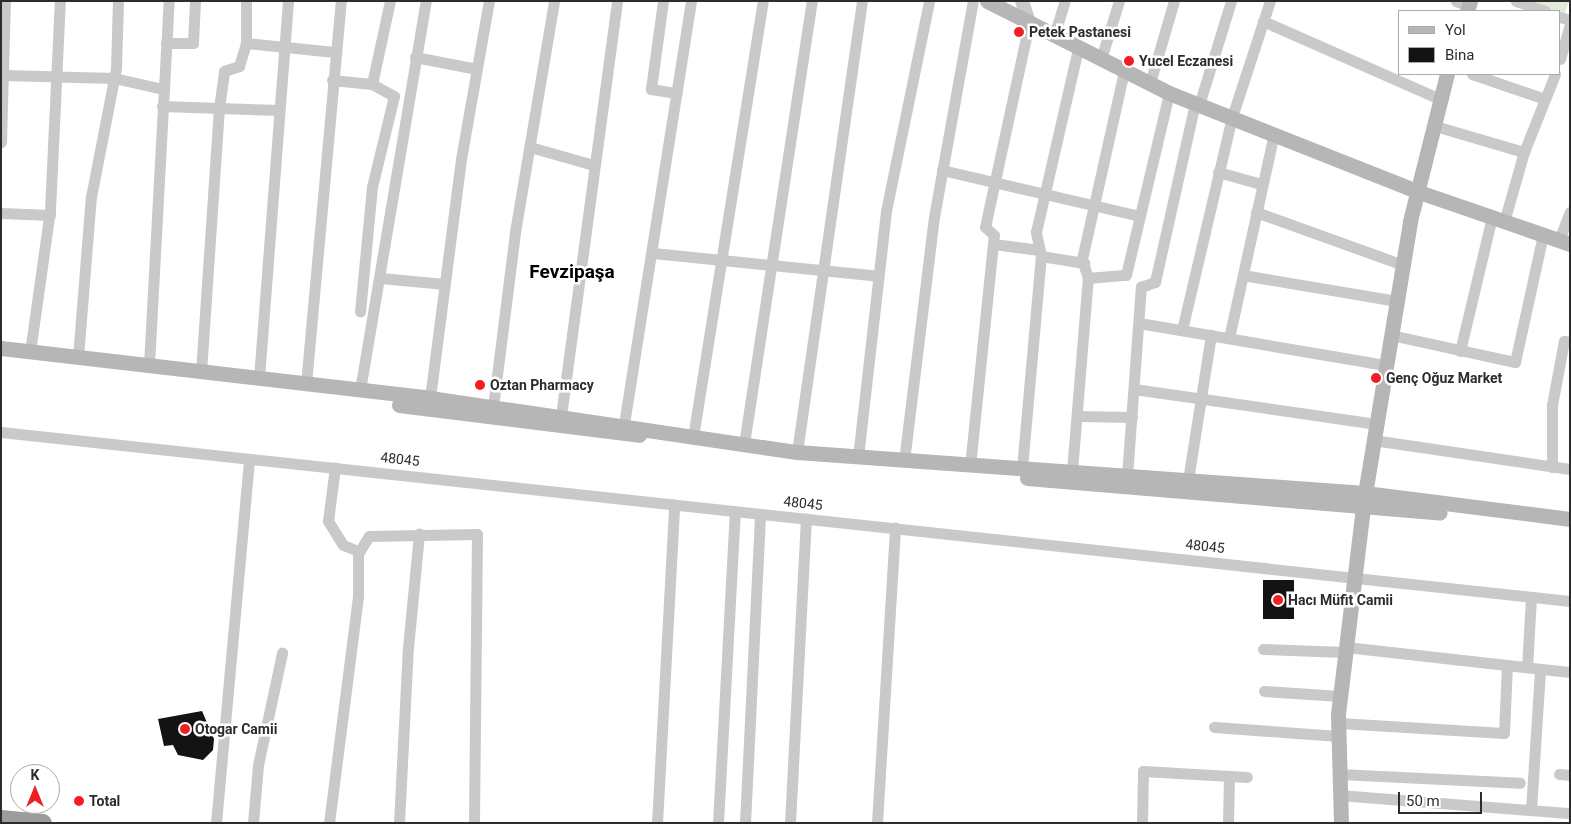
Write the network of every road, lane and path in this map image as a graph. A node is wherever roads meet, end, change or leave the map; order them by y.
1 (5, 1) edge
2 (60, 1) edge
3 (118, 1) edge
4 (169, 1) edge
5 (195, 1) edge
6 (246, 1) edge
7 (288, 1) edge
8 (341, 1) edge
9 (380, 1) edge
10 (390, 1) edge
11 (426, 1) edge
12 (489, 1) edge
13 (554, 1) edge
14 (617, 1) edge
15 (663, 1) edge
16 (691, 1) edge
17 (763, 1) edge
18 (812, 1) edge
19 (862, 1) edge
20 (929, 1) edge
21 (973, 1) edge
22 (987, 1) edge
23 (1022, 1) edge
24 (1065, 1) edge
25 (1119, 1) edge
26 (1174, 1) edge
27 (1231, 1) edge
28 (1270, 1) edge
29 (1516, 1) edge
30 (1542, 10) edge
31 (1263, 21) junction
32 (1570, 22) edge
33 (1028, 23) junction
34 (1054, 36) junction
35 (166, 43) junction
36 (246, 44) junction
37 (1078, 48) junction
38 (284, 49) junction
39 (335, 52) junction
40 (1561, 55) edge
41 (415, 57) junction
42 (1101, 59) junction
43 (477, 69) junction
44 (1124, 70) junction
45 (3, 75) junction
46 (1448, 75) edge
47 (1475, 75) edge
48 (1555, 75) edge
49 (55, 76) junction
50 (114, 78) junction
51 (332, 80) junction
52 (372, 84) junction
53 (1150, 84) junction
54 (163, 89) junction
55 (1169, 92) junction
56 (677, 94) junction
57 (1545, 99) junction
58 (1442, 100) junction
59 (2, 104) edge
60 (1197, 104) junction
61 (162, 106) junction
62 (219, 108) junction
63 (279, 110) junction
64 (1232, 117) junction
65 (1435, 126) junction
66 (1274, 134) junction
67 (1, 142) edge
68 (530, 147) junction
69 (1524, 152) junction
70 (593, 165) junction
71 (942, 170) junction
72 (1218, 172) junction
73 (995, 180) junction
74 (1261, 184) junction
75 (1046, 191) junction
76 (1419, 192) junction
77 (1095, 204) junction
78 (1256, 212) junction
79 (1570, 212) edge
80 (1, 213) edge
81 (50, 215) junction
82 (1140, 216) junction
83 (1498, 219) junction
84 (1543, 235) junction
85 (1565, 242) edge
86 (993, 244) junction
87 (653, 253) junction
88 (1040, 253) junction
89 (719, 262) junction
90 (1084, 263) junction
91 (1403, 265) junction
92 (770, 266) junction
93 (822, 270) junction
94 (1243, 275) junction
95 (878, 276) junction
96 (380, 278) junction
97 (1088, 278) junction
98 (445, 284) junction
99 (1397, 301) junction
100 (360, 311) dead end
101 (1139, 323) junction
102 (1182, 330) junction
103 (1211, 335) junction
104 (1391, 335) junction
105 (1229, 338) junction
106 (1570, 342) edge
107 (1, 348) edge
108 (1460, 351) junction
109 (30, 352) junction
110 (78, 357) junction
111 (1, 358) edge
112 (1386, 364) junction
113 (150, 366) junction
114 (201, 372) junction
115 (259, 378) junction
116 (306, 384) junction
117 (1134, 389) junction
118 (360, 390) junction
119 (430, 398) junction
120 (1201, 399) junction
121 (493, 407) junction
122 (561, 416) junction
123 (1078, 416) junction
124 (1132, 417) junction
125 (624, 424) junction
126 (1376, 424) junction
127 (1, 432) edge
128 (693, 437) junction
129 (1373, 440) junction
130 (744, 444) junction
131 (797, 452) junction
132 (858, 457) junction
133 (249, 460) junction
134 (904, 461) junction
135 (970, 466) junction
136 (335, 467) junction
137 (1552, 467) junction
138 (1022, 468) junction
139 (1570, 469) edge
140 (1072, 471) junction
141 (1127, 476) junction
142 (1188, 480) junction
143 (1364, 499) junction
144 (674, 504) junction
145 (735, 511) junction
146 (760, 514) junction
147 (806, 518) junction
148 (1570, 519) edge
149 (1570, 526) edge
150 (895, 528) junction
151 (419, 534) junction
152 (358, 554) junction
153 (1353, 578) junction
154 (1531, 597) junction
155 (1570, 601) edge
156 (1345, 649) junction
157 (1263, 650) dead end
158 (282, 653) dead end
159 (1507, 665) junction
160 (1527, 667) junction
161 (1540, 669) junction
162 (1570, 672) edge
163 (1264, 691) dead end
164 (1340, 696) junction
165 (1214, 727) dead end
166 (1339, 729) junction
167 (1339, 774) junction
168 (1229, 776) junction
169 (1247, 777) dead end
170 (1520, 782) dead end
171 (1339, 795) junction
172 (1531, 810) junction
173 (1570, 812) edge
174 (1, 819) edge
175 (44, 823) edge
176 (216, 823) edge
177 (252, 823) edge
178 (329, 823) edge
179 (399, 823) edge
180 (474, 823) edge
181 (656, 823) edge
182 (718, 823) edge
183 (745, 823) edge
184 (790, 823) edge
185 (877, 823) edge
186 (1142, 823) edge
187 (1228, 823) edge
188 (1341, 823) edge

1 - 45 street
2 - 49 street
3 - 50 street
4 - 35 street
5 - 35 street
6 - 36 street
7 - 38 street
8 - 39 street
9 - 10 street
10 - 52 street
11 - 41 street
12 - 43 street
13 - 68 street
14 - 70 street
15 - 56 street
16 - 56 street
17 - 89 street
18 - 92 street
19 - 93 street
20 - 95 street
21 - 71 street
22 - 33 main road
23 - 33 street
24 - 34 street
25 - 42 street
26 - 53 street
27 - 60 street
28 - 31 street
29 - 30 street
31 - 58 street
31 - 64 street
32 - 40 street
33 - 34 main road
33 - 73 street
34 - 37 main road
35 - 54 street
36 - 38 street
36 - 62 street
37 - 42 main road
37 - 75 street
38 - 39 street
38 - 63 street
39 - 51 street
41 - 43 street
41 - 96 street
42 - 44 main road
43 - 98 street
44 - 53 main road
44 - 77 street
45 - 49 street
45 - 59 street
46 - 58 main road
47 - 57 street
48 - 57 street
49 - 50 street
49 - 81 street
50 - 54 street
50 - 110 street
51 - 52 street
51 - 116 street
52 - 100 street
53 - 55 main road
54 - 61 street
55 - 60 main road
55 - 82 street
56 - 87 street
57 - 69 street
58 - 65 main road
59 - 67 street
60 - 64 main road
60 - 101 street
61 - 62 street
61 - 113 street
62 - 63 street
62 - 114 street
63 - 115 street
64 - 66 main road
64 - 72 street
65 - 69 street
65 - 76 main road
66 - 74 street
66 - 76 main road
68 - 70 street
68 - 121 street
69 - 83 street
70 - 122 street
71 - 73 street
71 - 134 street
72 - 74 street
72 - 102 street
73 - 75 street
73 - 86 street
74 - 78 street
75 - 77 street
75 - 88 street
76 - 83 main road
76 - 91 main road
77 - 82 street
77 - 90 street
78 - 91 street
78 - 94 street
79 - 85 street
80 - 81 street
81 - 109 street
82 - 97 street
83 - 84 main road
83 - 108 street
84 - 85 main road
84 - 108 street
86 - 88 street
86 - 135 street
87 - 89 street
87 - 125 street
88 - 90 street
88 - 138 street
89 - 92 street
89 - 128 street
90 - 97 street
91 - 99 main road
92 - 93 street
92 - 130 street
93 - 95 street
93 - 131 street
94 - 99 street
94 - 105 street
95 - 132 street
96 - 98 street
96 - 118 street
97 - 123 street
98 - 119 street
99 - 104 main road
101 - 102 street
101 - 117 street
102 - 103 street
103 - 105 street
103 - 120 street
104 - 108 street
104 - 112 main road
105 - 112 street
106 - 137 street
107 - 109 main road
109 - 110 main road
110 - 113 main road
111 - 128 main road
112 - 126 main road
113 - 114 main road
114 - 115 main road
115 - 116 main road
116 - 118 main road
117 - 120 street
117 - 124 street
118 - 119 main road
119 - 121 main road
120 - 126 street
120 - 142 street
121 - 122 main road
122 - 125 main road
123 - 124 street
123 - 140 street
124 - 141 street
125 - 128 main road
126 - 129 main road
127 - 133 street, 48045
128 - 130 main road
129 - 137 street
129 - 143 main road
130 - 131 main road
131 - 132 main road
132 - 134 main road
133 - 136 street, 48045
133 - 176 street
134 - 135 main road
135 - 138 main road
135 - 143 main road
136 - 144 street, 48045
136 - 152 street
137 - 139 street
138 - 140 main road
140 - 141 main road
141 - 142 main road
142 - 143 main road
143 - 148 main road
143 - 149 main road
143 - 153 main road
144 - 145 street, 48045
144 - 181 street
145 - 146 street, 48045
145 - 182 street
146 - 147 street, 48045
146 - 183 street
147 - 150 street, 48045
147 - 184 street
150 - 153 street, 48045
150 - 185 street
151 - 152 street
151 - 179 street
151 - 180 street
152 - 178 street
153 - 154 street, 48045
153 - 156 main road
154 - 155 street, 48045
154 - 160 street
156 - 157 street
156 - 159 street
156 - 164 main road
158 - 177 street
159 - 160 street
159 - 166 street
160 - 161 street
161 - 162 street
161 - 172 street
163 - 164 street
164 - 166 main road
165 - 166 street
166 - 167 main road
167 - 170 street
167 - 171 main road
168 - 169 street
168 - 186 street
168 - 187 street
171 - 172 street
171 - 188 main road
172 - 173 street
174 - 175 highway

